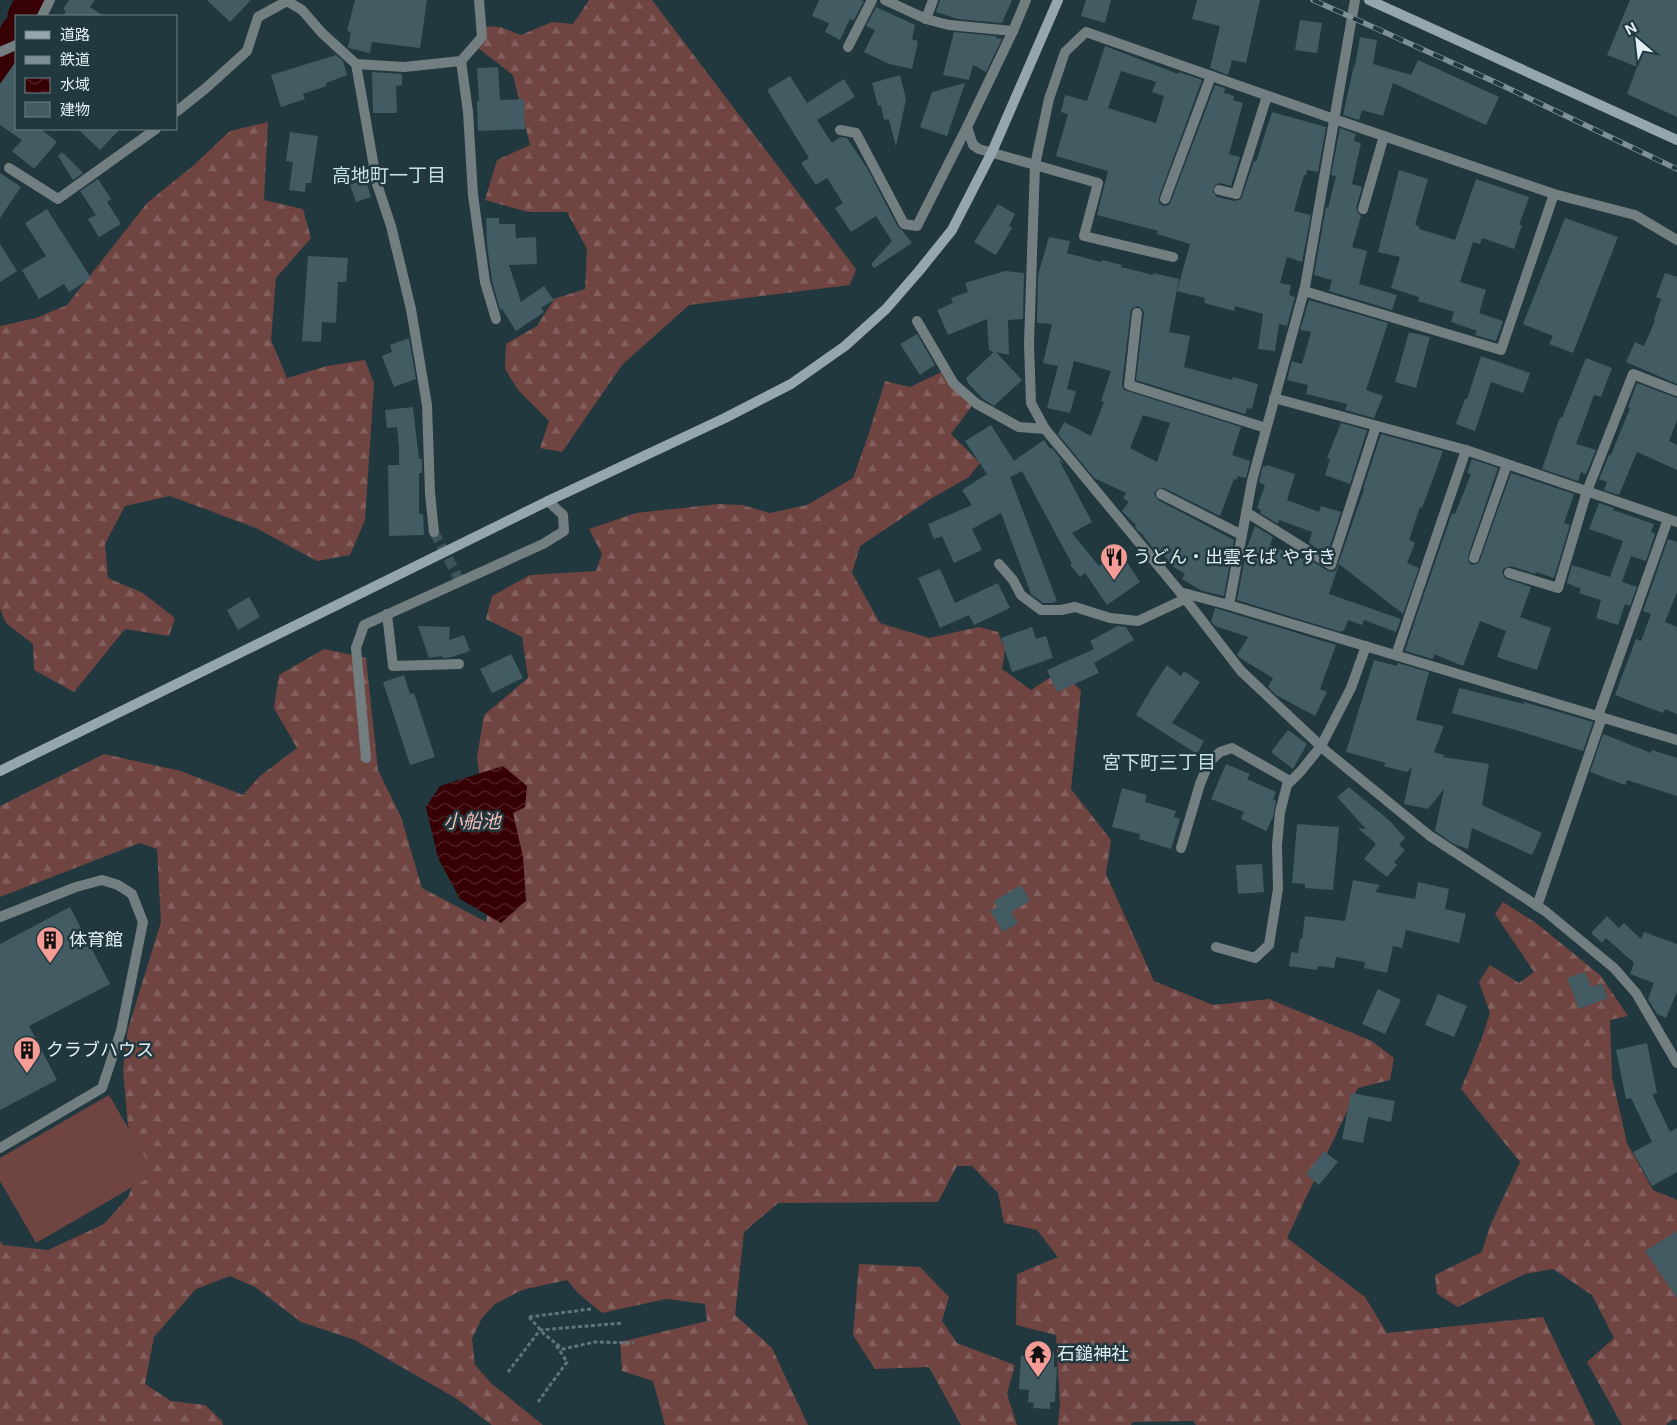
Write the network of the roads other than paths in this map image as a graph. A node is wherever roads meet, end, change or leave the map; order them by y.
1 (50, 0) edge
2 (479, 0) edge
3 (872, 0) edge
4 (885, 0) edge
5 (932, 0) edge
6 (1026, 0) edge
7 (1058, 0) edge
8 (1355, 0) edge
9 (1369, 0) edge
10 (42, 15) edge
11 (926, 19) junction
12 (1013, 31) junction
13 (15, 45) edge
14 (848, 47) dead end
15 (0, 52) edge
16 (461, 61) junction
17 (356, 64) junction
18 (1211, 76) junction
19 (1267, 96) junction
20 (178, 110) edge
21 (1334, 119) junction
22 (967, 127) junction
23 (155, 130) edge
24 (840, 130) dead end
25 (1384, 136) junction
26 (1677, 140) edge
27 (992, 152) junction
28 (1035, 165) junction
29 (8, 168) dead end
30 (1219, 190) dead end
31 (1554, 194) junction
32 (1165, 199) dead end
33 (1363, 210) dead end
34 (1677, 240) edge
35 (1173, 257) dead end
36 (1304, 291) junction
37 (1137, 313) dead end
38 (496, 319) dead end
39 (917, 321) dead end
40 (1677, 391) edge
41 (1274, 398) junction
42 (1376, 426) junction
43 (1266, 428) junction
44 (1045, 429) junction
45 (1466, 450) junction
46 (1507, 464) junction
47 (1587, 491) junction
48 (1161, 494) dead end
49 (548, 501) junction
50 (1246, 512) junction
51 (1672, 521) edge
52 (434, 532) tunnel mouth
53 (1242, 535) junction
54 (1474, 558) dead end
55 (999, 564) dead end
56 (1510, 573) dead end
57 (1183, 595) junction
58 (1229, 605) junction
59 (387, 614) junction
60 (1366, 646) junction
61 (1396, 655) junction
62 (459, 664) dead end
63 (1600, 717) junction
64 (1677, 740) edge
65 (1321, 746) junction
66 (366, 758) dead end
67 (0, 771) edge
68 (1290, 781) junction
69 (1181, 848) dead end
70 (1537, 906) junction
71 (0, 917) edge
72 (1216, 947) dead end
73 (1677, 1063) edge
74 (0, 1148) edge

1 - 10 street
2 - 16 street
3 - 14 street
4 - 11 street
5 - 11 street
6 - 12 street
7 - 27 street
8 - 21 street
9 - 26 street
11 - 12 street
12 - 22 street
13 - 15 street
16 - 17 street
16 - 38 street
17 - 20 street
17 - 52 street
18 - 19 street
18 - 28 street
18 - 32 street
19 - 21 street
19 - 30 street
21 - 25 street
21 - 36 street
22 - 24 street
22 - 27 street
23 - 29 street
25 - 31 street
25 - 33 street
27 - 28 street
27 - 49 street
28 - 35 street
28 - 44 street
31 - 34 street
31 - 36 street
36 - 41 street
37 - 43 street
39 - 44 street
40 - 47 street
41 - 42 street
41 - 43 street
42 - 45 street
42 - 50 street
43 - 50 street
44 - 57 street
45 - 46 street
45 - 61 street
46 - 47 street
46 - 54 street
47 - 51 street
47 - 56 street
48 - 53 street
49 - 59 street
49 - 67 street
50 - 53 street
51 - 63 street
53 - 58 street
55 - 57 street
57 - 58 street
57 - 65 street
58 - 60 street
59 - 62 street
59 - 66 street
60 - 61 street
60 - 65 street
61 - 63 street
63 - 64 street
63 - 70 street
65 - 68 street
65 - 70 street
68 - 69 street
68 - 72 street
70 - 73 street
71 - 74 street

